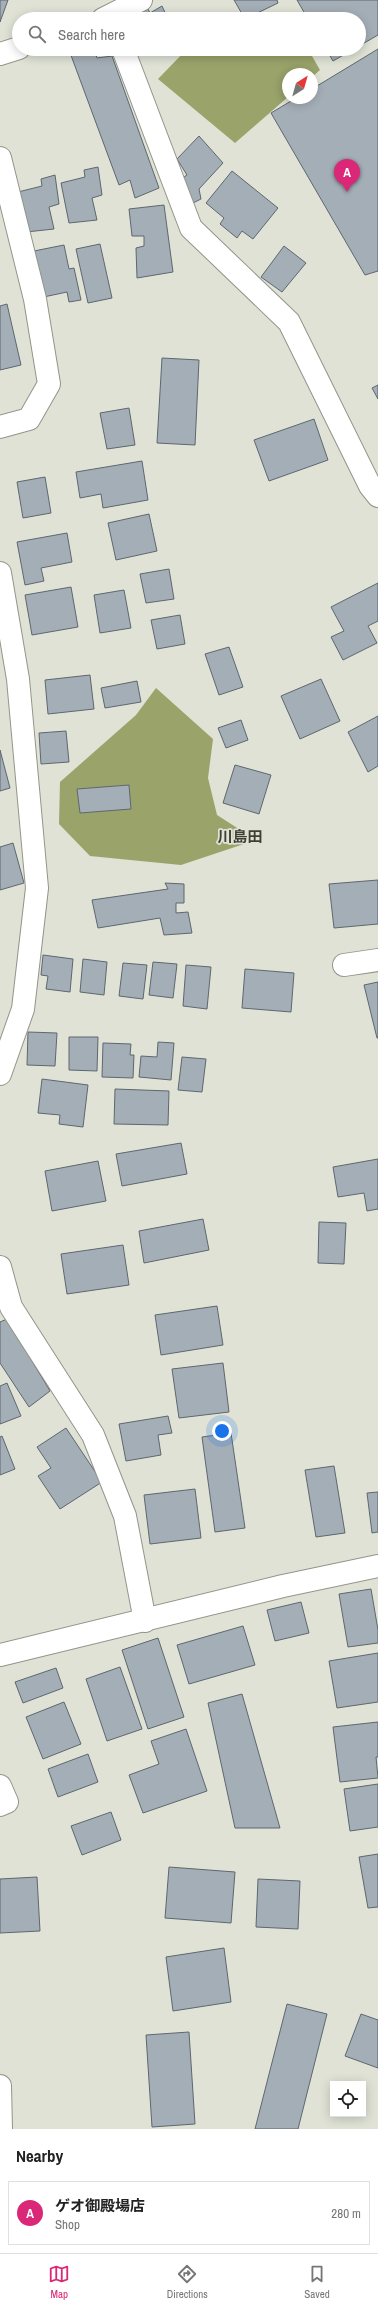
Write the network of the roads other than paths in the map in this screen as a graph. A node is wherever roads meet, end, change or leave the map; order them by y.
1 (142, 0) edge
2 (119, 12) edge
3 (12, 50) edge
4 (0, 54) edge
5 (126, 56) edge
6 (0, 158) edge
7 (0, 427) edge
8 (378, 496) edge
9 (0, 573) edge
10 (6, 647) edge
11 (378, 960) edge
12 (344, 965) dead end
13 (0, 1074) edge
14 (0, 1267) edge
15 (378, 1566) edge
16 (145, 1621) junction
17 (0, 1655) edge
18 (0, 1786) edge
19 (0, 1805) edge
20 (0, 2086) edge
21 (1, 2129) edge

1 - 2 street
3 - 4 street
5 - 8 street
6 - 7 street
9 - 10 street
10 - 13 street
11 - 12 street
14 - 16 street
15 - 16 street
16 - 17 street
18 - 19 street
20 - 21 street

